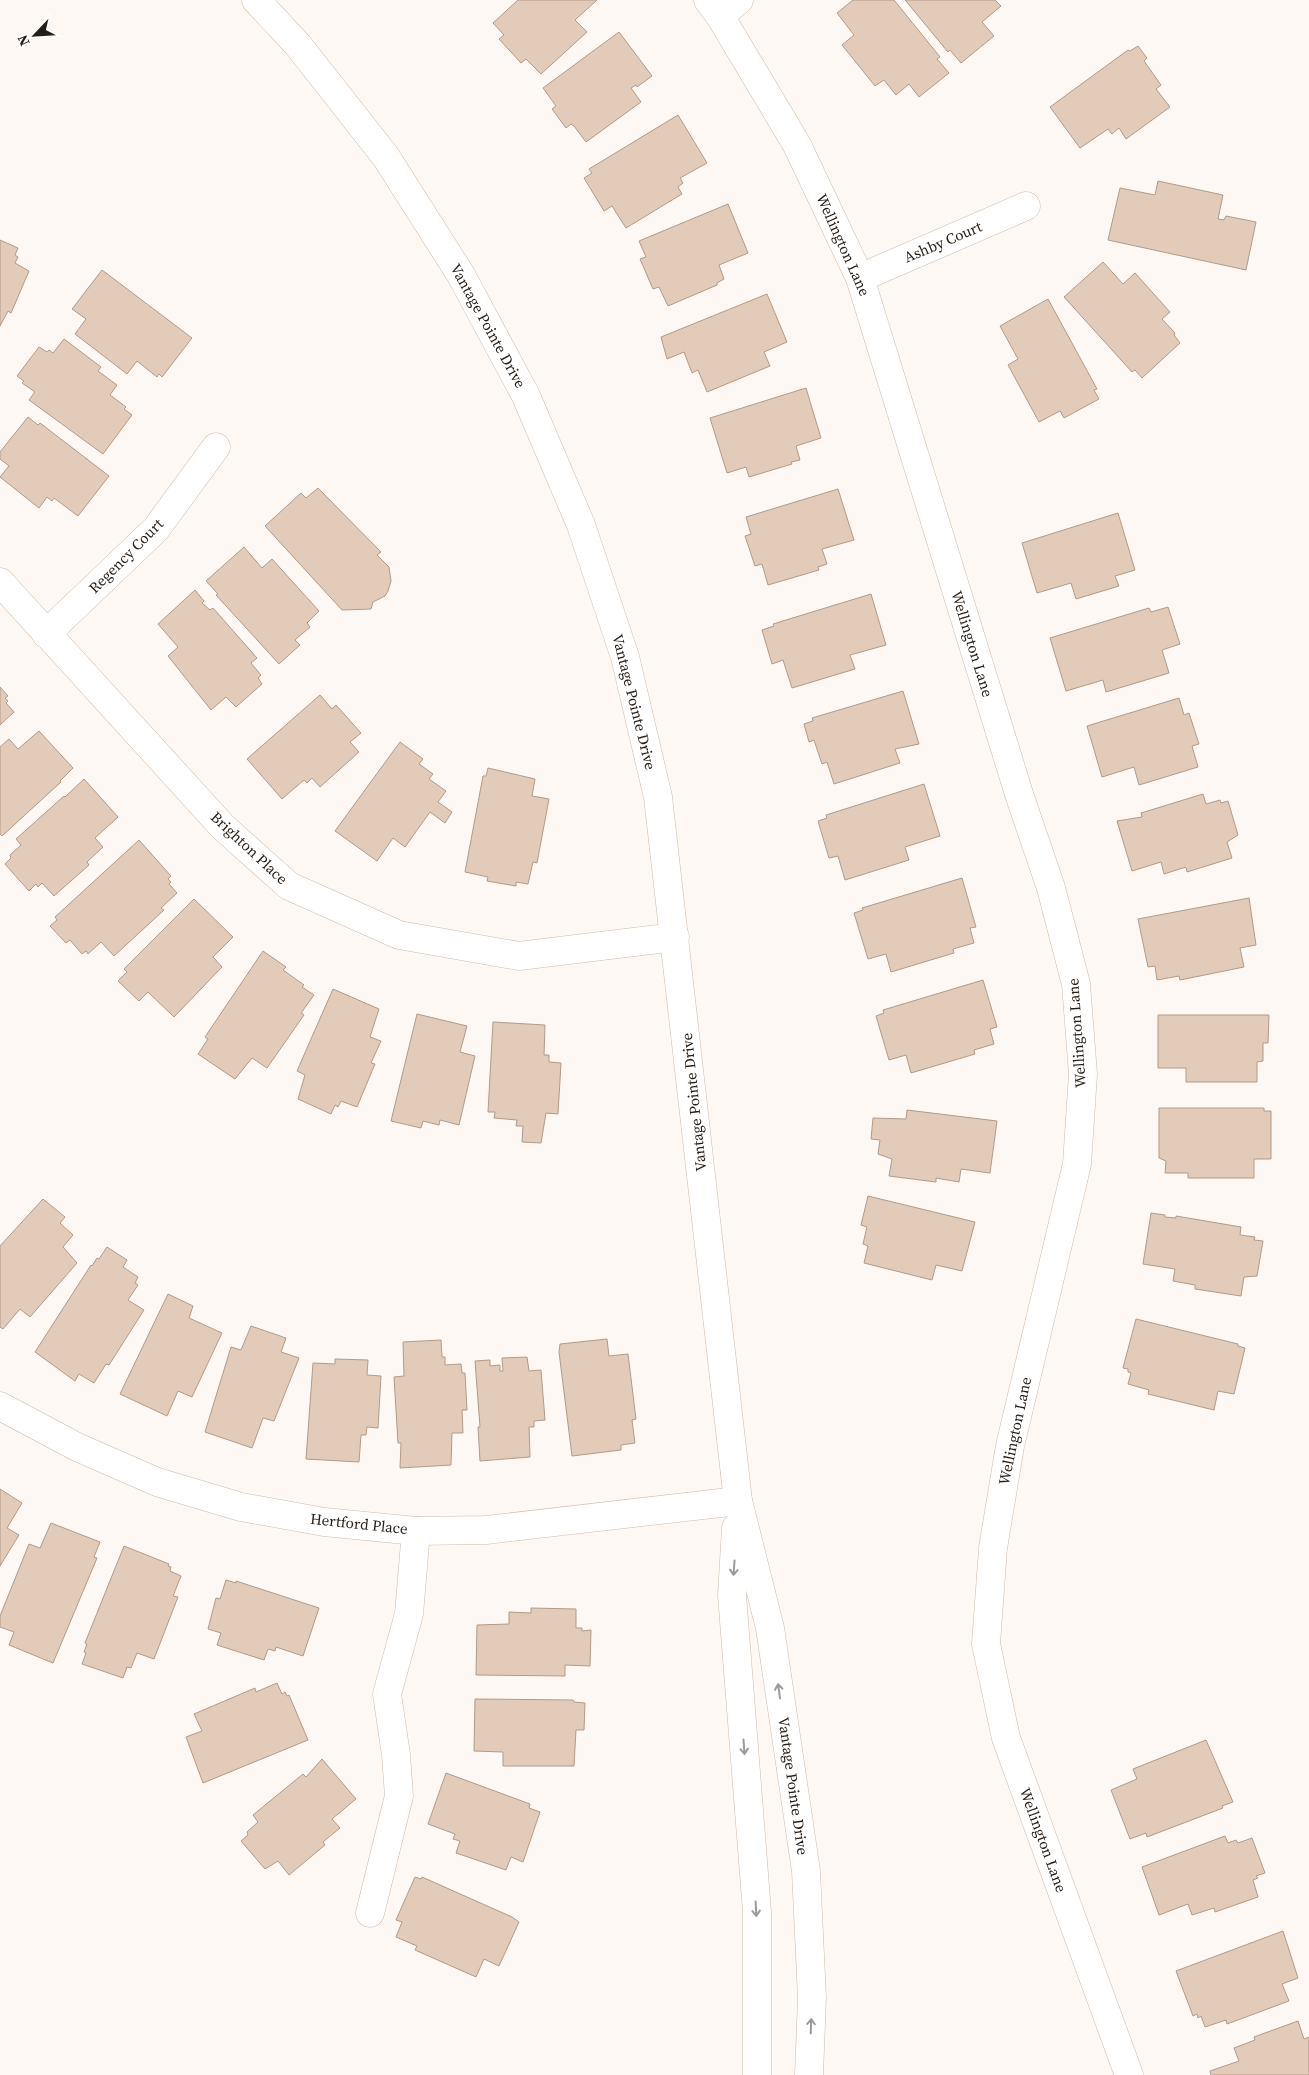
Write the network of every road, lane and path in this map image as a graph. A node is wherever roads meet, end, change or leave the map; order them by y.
1 (256, 0) edge
2 (722, 5) edge
3 (1026, 206) dead end
4 (860, 278) junction
5 (216, 447) dead end
6 (0, 582) edge
7 (46, 634) junction
8 (675, 937) junction
9 (0, 1406) edge
10 (738, 1501) junction
11 (416, 1531) junction
12 (370, 1913) dead end
13 (757, 2075) edge
14 (809, 2075) edge
15 (1129, 2075) edge

1 - 8 street, Vantage Pointe Drive
2 - 4 street, Wellington Lane
3 - 4 street, Ashby Court
4 - 15 street, Wellington Lane
5 - 7 street, Regency Court
6 - 7 street, Brighton Place
7 - 8 street, Brighton Place
8 - 10 street, Vantage Pointe Drive
9 - 11 street, Hertford Place
10 - 11 street, Hertford Place
10 -> 13 street, Vantage Pointe Drive
14 -> 10 street, Vantage Pointe Drive
11 - 12 street

